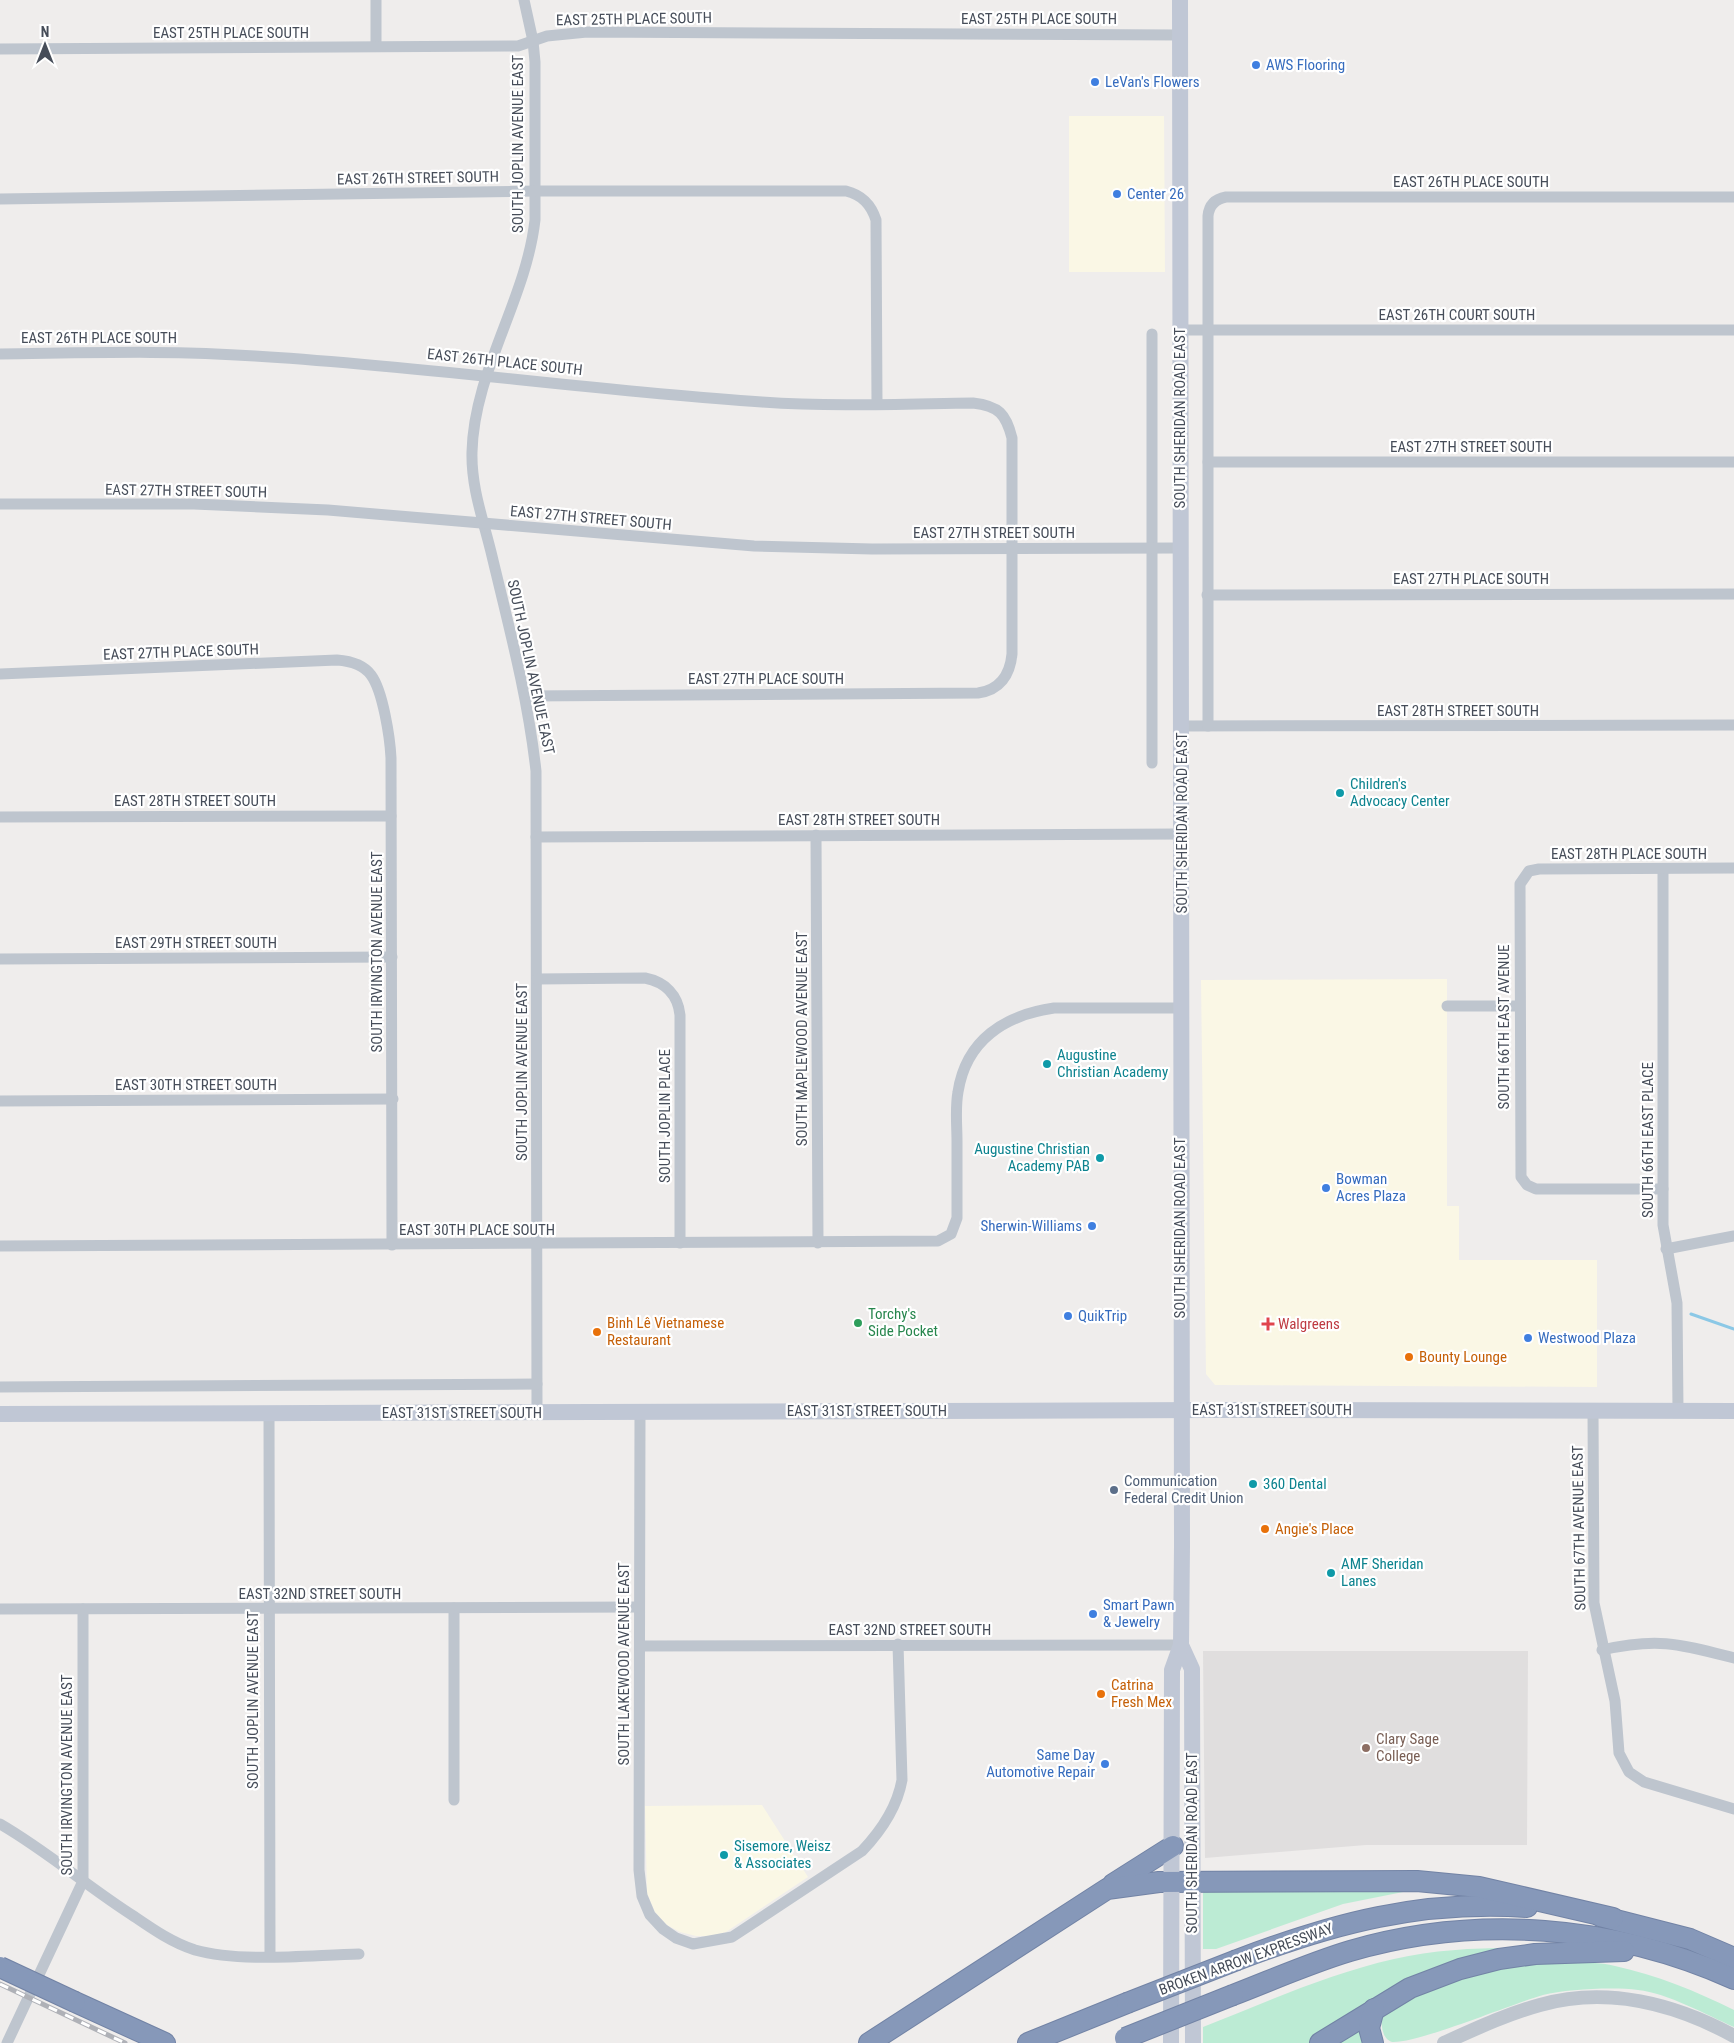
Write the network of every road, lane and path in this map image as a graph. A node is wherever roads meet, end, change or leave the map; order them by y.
1 (376, 0) edge
2 (524, 0) edge
3 (1180, 0) edge
4 (1180, 35) junction
5 (533, 41) junction
6 (376, 46) junction
7 (0, 49) edge
8 (536, 191) junction
9 (1734, 197) edge
10 (0, 199) edge
11 (1211, 205) joint
12 (1180, 330) junction
13 (1209, 330) junction
14 (1734, 330) edge
15 (1152, 334) dead end
16 (0, 354) edge
17 (488, 376) junction
18 (877, 404) junction
19 (1208, 462) junction
20 (1734, 462) edge
21 (0, 504) edge
22 (484, 524) junction
23 (1013, 548) junction
24 (1152, 548) junction
25 (1180, 548) junction
26 (1734, 594) edge
27 (1207, 595) junction
28 (362, 667) joint
29 (0, 674) edge
30 (525, 696) junction
31 (1734, 725) edge
32 (1182, 726) junction
33 (1208, 726) junction
34 (1152, 763) dead end
35 (391, 816) junction
36 (0, 817) edge
37 (1181, 834) junction
38 (816, 835) junction
39 (536, 837) junction
40 (1734, 868) edge
41 (1663, 869) junction
42 (1526, 874) joint
43 (392, 957) junction
44 (0, 959) edge
45 (537, 979) junction
46 (1447, 1006) dead end
47 (1519, 1006) junction
48 (1180, 1008) junction
49 (393, 1099) junction
50 (0, 1101) edge
51 (1663, 1189) junction
52 (1734, 1236) edge
53 (680, 1243) junction
54 (818, 1243) junction
55 (392, 1245) junction
56 (537, 1245) junction
57 (0, 1246) edge
58 (1666, 1249) junction
59 (537, 1384) junction
60 (0, 1387) edge
61 (1678, 1410) junction
62 (1181, 1411) junction
63 (1593, 1411) junction
64 (1734, 1411) edge
65 (640, 1412) junction
66 (537, 1413) junction
67 (0, 1414) edge
68 (269, 1414) junction
69 (639, 1607) junction
70 (454, 1608) junction
71 (0, 1609) edge
72 (268, 1609) junction
73 (82, 1610) junction
74 (898, 1644) junction
75 (640, 1646) junction
76 (1181, 1646) junction
77 (1602, 1650) junction
78 (1734, 1658) edge
79 (454, 1800) dead end
80 (1734, 1809) edge
81 (0, 1824) edge
82 (1173, 1846) junction
83 (83, 1881) junction
84 (1172, 1882) junction
85 (1192, 1882) junction
86 (1107, 1889) junction
87 (1613, 1918) junction
88 (1653, 1950) junction
89 (359, 1954) dead end
90 (270, 1956) junction
91 (1734, 1958) edge
92 (0, 1967) edge
93 (1734, 1980) edge
94 (1374, 2009) junction
95 (1734, 2036) edge
96 (1119, 2040) edge
97 (7, 2043) edge
98 (165, 2043) edge
99 (869, 2043) edge
100 (1028, 2043) edge
101 (1171, 2043) edge
102 (1192, 2043) edge
103 (1320, 2043) edge
104 (1373, 2043) edge
105 (1444, 2043) edge

1 - 6 street
2 - 5 street, SOUTH JOPLIN AVENUE EAST
3 - 4 main road, SOUTH SHERIDAN ROAD EAST
4 - 5 street, EAST 25TH PLACE SOUTH
4 - 12 main road, SOUTH SHERIDAN ROAD EAST
5 - 6 street, EAST 25TH PLACE SOUTH
5 - 8 street, SOUTH JOPLIN AVENUE EAST
6 - 7 street, EAST 25TH PLACE SOUTH
8 - 10 street, EAST 26TH STREET SOUTH
8 - 17 street, SOUTH JOPLIN AVENUE EAST
8 - 18 street, EAST 26TH STREET SOUTH
9 - 11 street, EAST 26TH PLACE SOUTH
11 - 13 street, SOUTH SHERIDAN ROAD EAST
12 - 13 street, EAST 26TH COURT SOUTH
12 - 25 main road, SOUTH SHERIDAN ROAD EAST
13 - 14 street, EAST 26TH COURT SOUTH
13 - 19 street, SOUTH SHERIDAN ROAD EAST
15 - 24 street, SOUTH SHERIDAN ROAD EAST
16 - 17 street, EAST 26TH PLACE SOUTH
17 - 18 street, EAST 26TH PLACE SOUTH
17 - 22 street, SOUTH JOPLIN AVENUE EAST
18 - 23 street, EAST 26TH PLACE SOUTH
19 - 20 street, EAST 27TH STREET SOUTH
19 - 27 street, SOUTH SHERIDAN ROAD EAST
21 - 22 street, EAST 27TH STREET SOUTH
22 - 23 street, EAST 27TH STREET SOUTH
22 - 30 street, SOUTH JOPLIN AVENUE EAST
23 - 24 street, EAST 27TH STREET SOUTH
23 - 30 street, EAST 27TH PLACE SOUTH
24 - 25 street, EAST 27TH STREET SOUTH
24 - 34 street, SOUTH SHERIDAN ROAD EAST
25 - 32 main road, SOUTH SHERIDAN ROAD EAST
26 - 27 street, EAST 27TH PLACE SOUTH
27 - 33 street, SOUTH SHERIDAN ROAD EAST
28 - 29 street, EAST 27TH PLACE SOUTH
28 - 35 street, SOUTH IRVINGTON AVENUE EAST
30 - 39 street, SOUTH JOPLIN AVENUE EAST
31 - 33 street, EAST 28TH STREET SOUTH
32 - 33 street, EAST 28TH STREET SOUTH
32 - 37 main road, SOUTH SHERIDAN ROAD EAST
35 - 36 street, EAST 28TH STREET SOUTH
35 - 43 street, SOUTH IRVINGTON AVENUE EAST
37 - 38 street, EAST 28TH STREET SOUTH
37 - 48 main road, SOUTH SHERIDAN ROAD EAST
38 - 39 street, EAST 28TH STREET SOUTH
38 - 54 street, SOUTH MAPLEWOOD AVENUE EAST
39 - 45 street, SOUTH JOPLIN AVENUE EAST
40 - 41 street, EAST 28TH PLACE SOUTH
41 - 42 street, EAST 28TH PLACE SOUTH
41 - 51 street, SOUTH 66TH EAST PLACE
42 - 47 street, SOUTH 66TH EAST AVENUE
43 - 44 street, EAST 29TH STREET SOUTH
43 - 49 street, SOUTH IRVINGTON AVENUE EAST
45 - 53 street, SOUTH JOPLIN PLACE
45 - 56 street, SOUTH JOPLIN AVENUE EAST
46 - 47 street
47 - 51 street, SOUTH 66TH EAST AVENUE
48 - 54 street, EAST 30TH PLACE SOUTH
48 - 62 main road, SOUTH SHERIDAN ROAD EAST
49 - 50 street, EAST 30TH STREET SOUTH
49 - 55 street, SOUTH IRVINGTON AVENUE EAST
51 - 58 street, SOUTH 66TH EAST PLACE
52 - 58 street
53 - 54 street, EAST 30TH PLACE SOUTH
53 - 56 street, EAST 30TH PLACE SOUTH
55 - 56 street, EAST 30TH PLACE SOUTH
55 - 57 street, EAST 30TH PLACE SOUTH
56 - 59 street, SOUTH JOPLIN AVENUE EAST
58 - 61 street, SOUTH 66TH EAST PLACE
59 - 60 street, EAST 31ST STREET SOUTH
59 - 66 street, SOUTH JOPLIN AVENUE EAST
61 - 63 main road, EAST 31ST STREET SOUTH
61 - 64 main road, EAST 31ST STREET SOUTH
62 - 63 main road, EAST 31ST STREET SOUTH
62 - 65 main road, EAST 31ST STREET SOUTH
62 - 76 main road, SOUTH SHERIDAN ROAD EAST
63 - 77 street, SOUTH 67TH AVENUE EAST
65 - 66 main road, EAST 31ST STREET SOUTH
65 - 69 street, SOUTH LAKEWOOD AVENUE EAST
66 - 68 main road, EAST 31ST STREET SOUTH
67 - 68 main road, EAST 31ST STREET SOUTH
68 - 72 street, SOUTH JOPLIN AVENUE EAST
69 - 70 street, EAST 32ND STREET SOUTH
69 - 75 street, SOUTH LAKEWOOD AVENUE EAST
70 - 72 street, EAST 32ND STREET SOUTH
70 - 79 street
71 - 73 street, EAST 32ND STREET SOUTH
72 - 73 street, EAST 32ND STREET SOUTH
72 - 90 street, SOUTH JOPLIN AVENUE EAST
73 - 83 street, SOUTH IRVINGTON AVENUE EAST
74 - 75 street, EAST 32ND STREET SOUTH
74 - 75 street, SOUTH LAKEWOOD AVENUE EAST
74 - 76 street, EAST 32ND STREET SOUTH
76 - 82 main road, SOUTH SHERIDAN ROAD EAST
76 - 85 main road, SOUTH SHERIDAN ROAD EAST
77 - 78 street
77 - 80 street, SOUTH 67TH AVENUE EAST
81 - 83 street
82 - 84 main road, SOUTH SHERIDAN ROAD EAST
82 - 86 highway
83 - 90 street
83 - 97 street, SOUTH IRVINGTON AVENUE EAST
84 - 85 highway
84 - 86 highway
84 - 101 main road, SOUTH SHERIDAN ROAD EAST
85 - 87 highway
85 - 102 main road, SOUTH SHERIDAN ROAD EAST
86 - 99 highway
87 - 91 highway, BROKEN ARROW EXPRESSWAY
87 - 100 highway, BROKEN ARROW EXPRESSWAY, bridge
88 - 93 highway, BROKEN ARROW EXPRESSWAY
88 - 94 highway
88 - 96 highway, BROKEN ARROW EXPRESSWAY, bridge
89 - 90 street
92 - 98 highway, bridge
94 - 103 highway
94 - 104 highway
95 - 105 street

